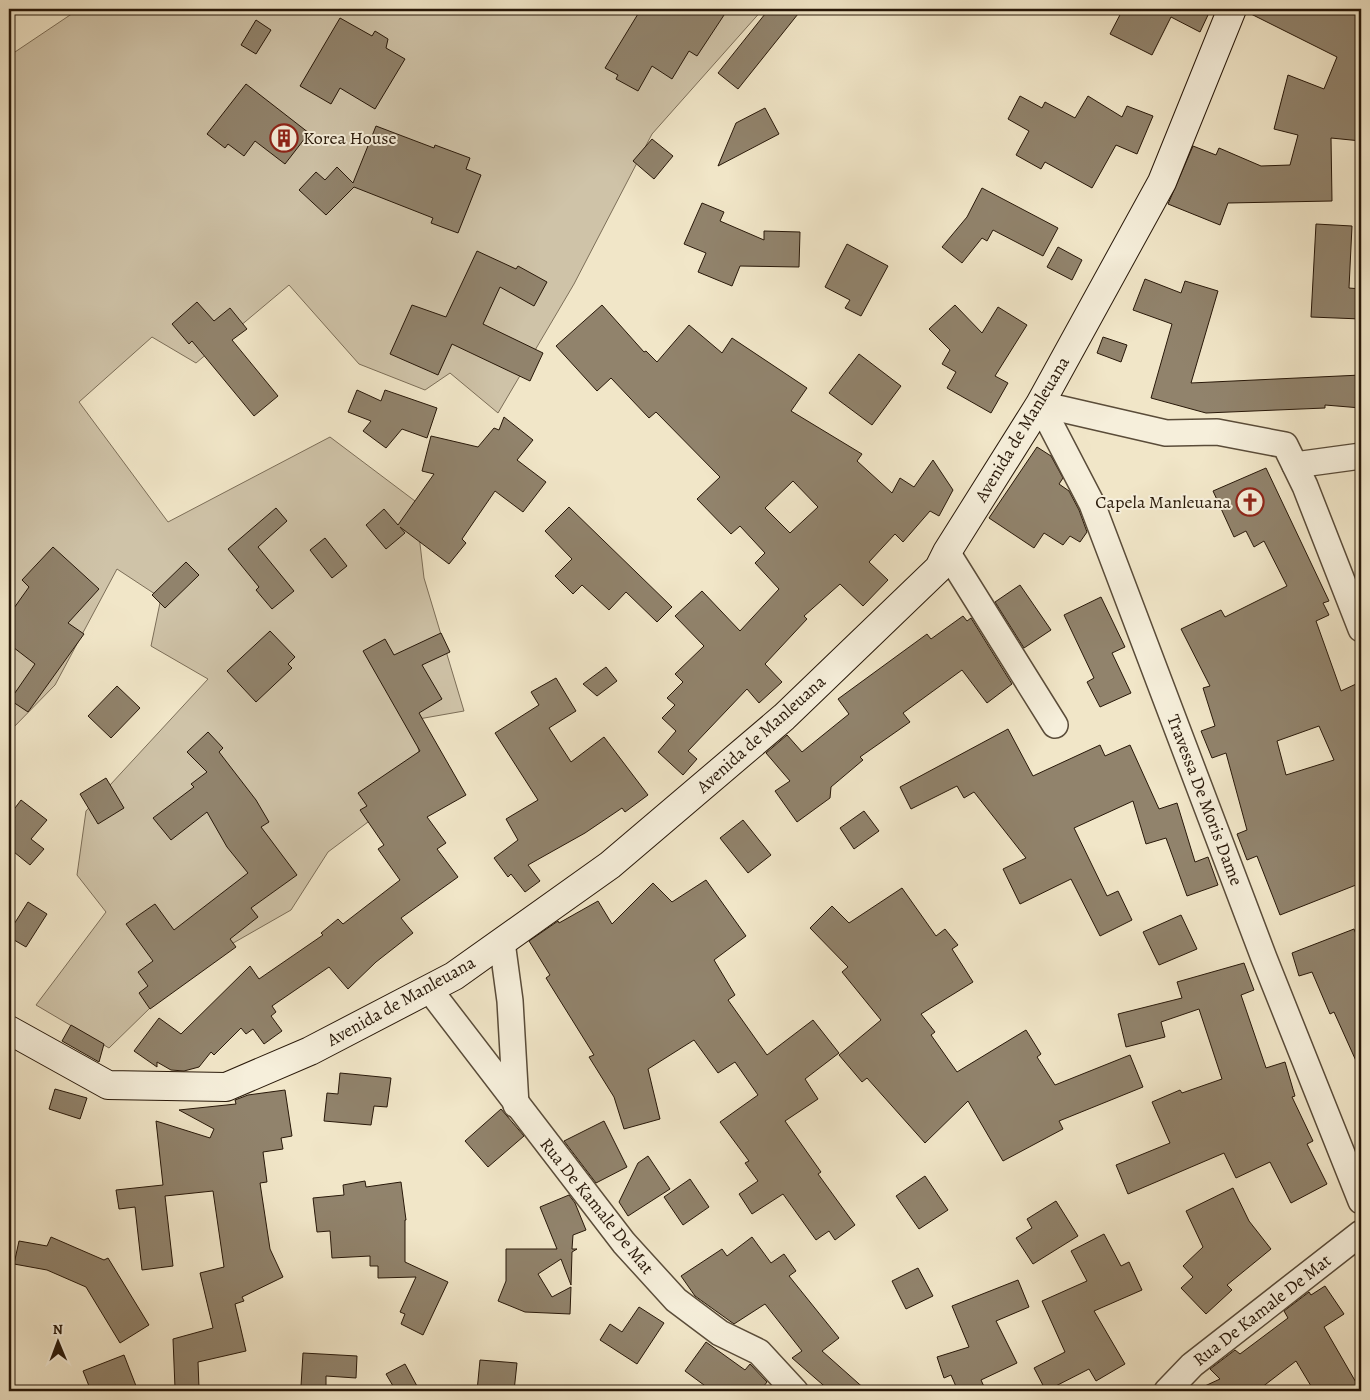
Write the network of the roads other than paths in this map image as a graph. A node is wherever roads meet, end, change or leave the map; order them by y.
1 (1232, 9) edge
2 (1040, 404) junction
3 (1361, 456) edge
4 (1295, 465) junction
5 (946, 552) junction
6 (1361, 629) edge
7 (1055, 725) dead end
8 (502, 942) junction
9 (429, 990) junction
10 (9, 1030) edge
11 (516, 1105) junction
12 (1361, 1201) edge
13 (1361, 1233) edge
14 (795, 1391) edge
15 (1168, 1391) edge

1 - 2 street, Avenida de Manleuana
2 - 4 street
2 - 5 street, Avenida de Manleuana
2 - 12 street, Travessa De Moris Dame
3 - 4 street
4 - 6 street
5 - 7 street
5 - 8 street, Avenida de Manleuana
8 - 9 street, Avenida de Manleuana
8 - 11 street
9 - 10 street, Avenida de Manleuana
9 - 11 street, Rua De Kamale De Mat
11 - 14 street, Rua De Kamale De Mat
13 - 15 street, Rua De Kamale De Mat

